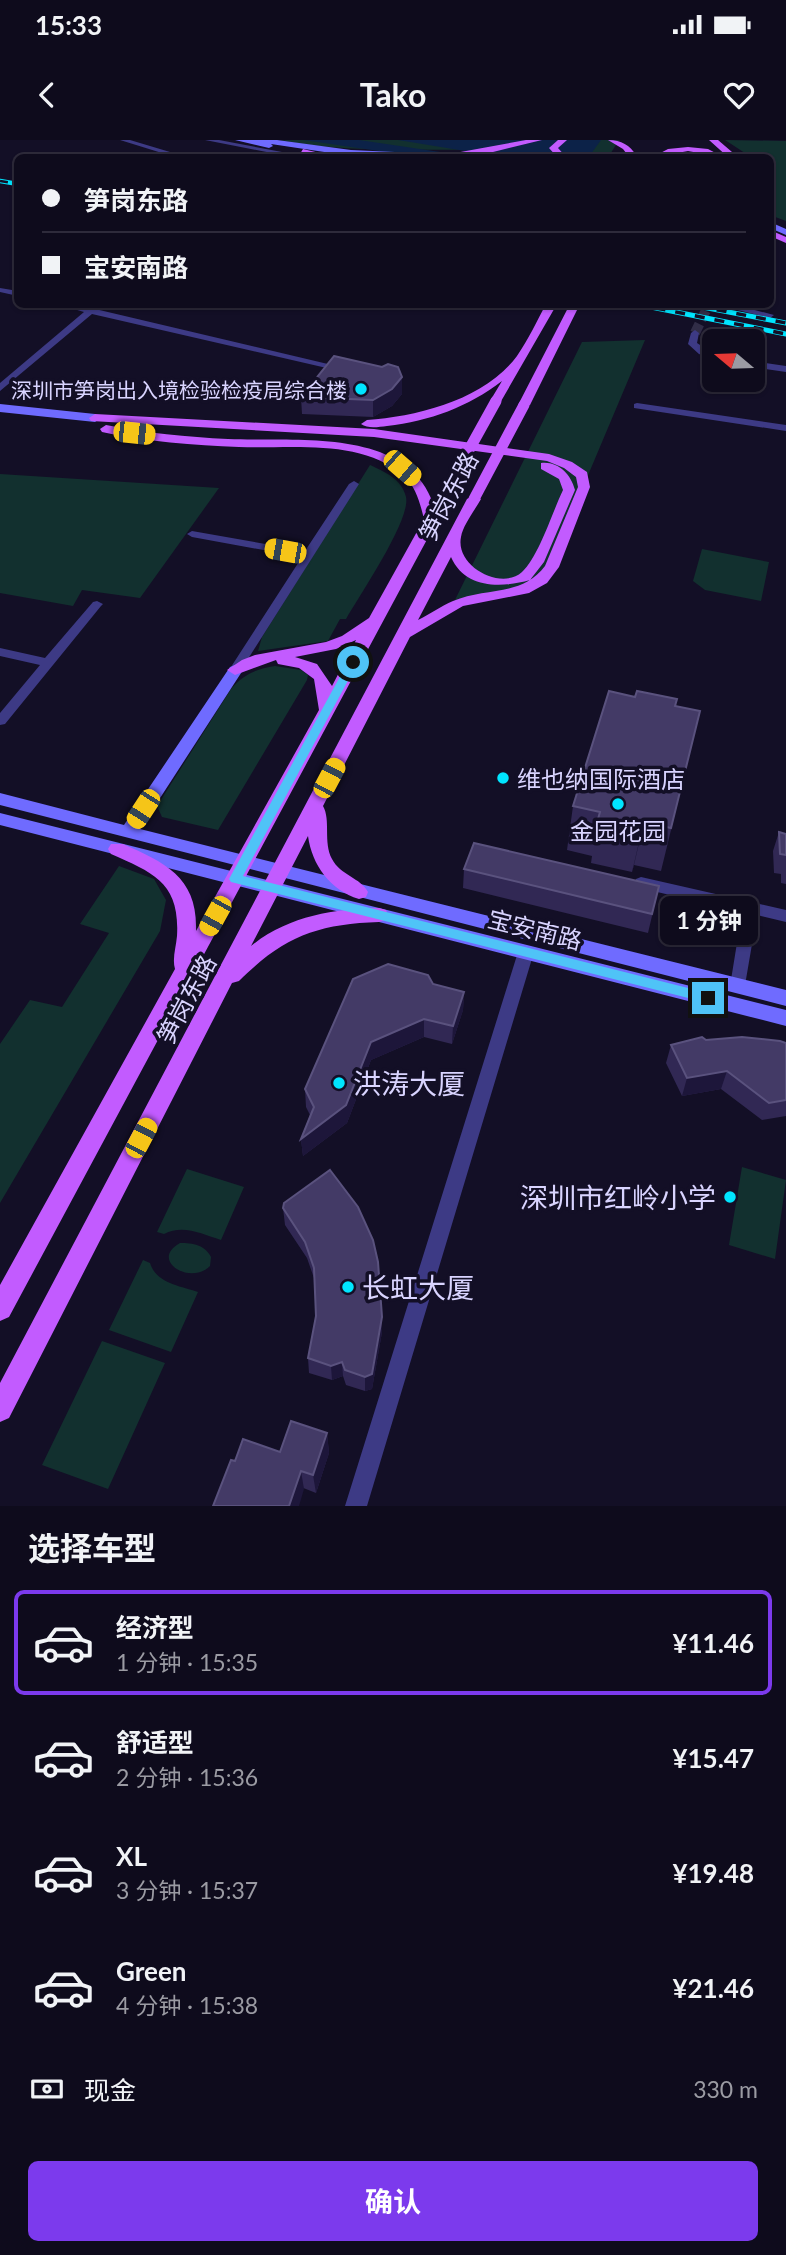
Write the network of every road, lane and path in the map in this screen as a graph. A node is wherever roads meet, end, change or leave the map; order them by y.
1 (123, 140) edge
2 (208, 140) edge
3 (239, 140) edge
4 (260, 140) edge
5 (538, 140) edge
6 (563, 140) edge
7 (612, 140) edge
8 (713, 140) edge
9 (173, 154) edge
10 (300, 154) edge
11 (302, 154) edge
12 (340, 154) edge
13 (457, 154) edge
14 (559, 154) edge
15 (635, 154) edge
16 (662, 154) edge
17 (712, 154) edge
18 (730, 154) edge
19 (78, 308) edge
20 (550, 308) edge
21 (736, 308) edge
22 (572, 309) edge
23 (90, 311) junction
24 (769, 315) dead end
25 (695, 333) dead end
26 (702, 352) edge
27 (518, 361) junction
28 (765, 366) edge
29 (786, 369) edge
30 (356, 372) edge
31 (0, 388) edge
32 (636, 406) dead end
33 (0, 408) edge
34 (0, 416) edge
35 (92, 422) junction
36 (786, 429) edge
37 (354, 484) dead end
38 (431, 519) junction
39 (192, 534) dead end
40 (454, 536) junction
41 (308, 555) junction
42 (97, 604) dead end
43 (380, 614) junction
44 (404, 634) junction
45 (0, 652) edge
46 (49, 663) junction
47 (235, 670) junction
48 (326, 711) junction
49 (0, 721) edge
50 (0, 799) edge
51 (317, 802) junction
52 (0, 819) edge
53 (128, 833) junction
54 (117, 849) junction
55 (240, 871) junction
56 (276, 880) junction
57 (631, 881) edge
58 (359, 892) junction
59 (750, 909) junction
60 (379, 915) junction
61 (786, 916) edge
62 (526, 952) junction
63 (181, 979) junction
64 (738, 986) junction
65 (218, 990) junction
66 (786, 998) edge
67 (786, 1018) edge
68 (0, 1309) edge
69 (0, 1409) edge
70 (356, 1506) edge

1 - 9 street
2 - 10 street
3 - 11 street
4 - 12 street
5 - 13 main road
6 - 14 main road
7 - 15 main road
8 - 18 main road
16 - 17 main road
19 - 23 street
20 - 27 main road, 笋岗东路
21 - 24 street
22 - 40 main road, 笋岗东路, bridge
23 - 30 street
23 - 31 street
25 - 26 street
27 - 35 main road
27 - 38 main road, 笋岗东路, bridge
28 - 29 street
32 - 36 street
33 - 35 street
34 - 35 street
35 - 38 main road
35 - 40 main road
35 - 44 main road
37 - 41 street
38 - 43 main road, 笋岗东路
39 - 41 street
40 - 44 main road, 笋岗东路
41 - 47 street
42 - 46 street
43 - 47 main road
43 - 48 main road, 笋岗东路
44 - 51 main road, 笋岗东路
45 - 46 street
46 - 49 street
47 - 48 main road
47 - 53 street
48 - 55 main road, 笋岗东路
50 - 53 street
51 - 56 main road, 笋岗东路
51 - 58 main road
52 - 54 street
53 - 55 street
54 - 55 street
54 - 63 main road
55 - 56 street
55 - 63 main road, 笋岗东路
56 - 58 street, 宝安南路
56 - 60 street, 宝安南路
56 - 65 main road, 笋岗东路
57 - 59 street
58 - 64 street, 宝安南路
59 - 61 street
59 - 64 street
60 - 62 street, 宝安南路
60 - 65 main road
62 - 67 street, 宝安南路
62 - 70 street
63 - 68 main road, 笋岗东路
64 - 66 street, 宝安南路
65 - 69 main road, 笋岗东路

